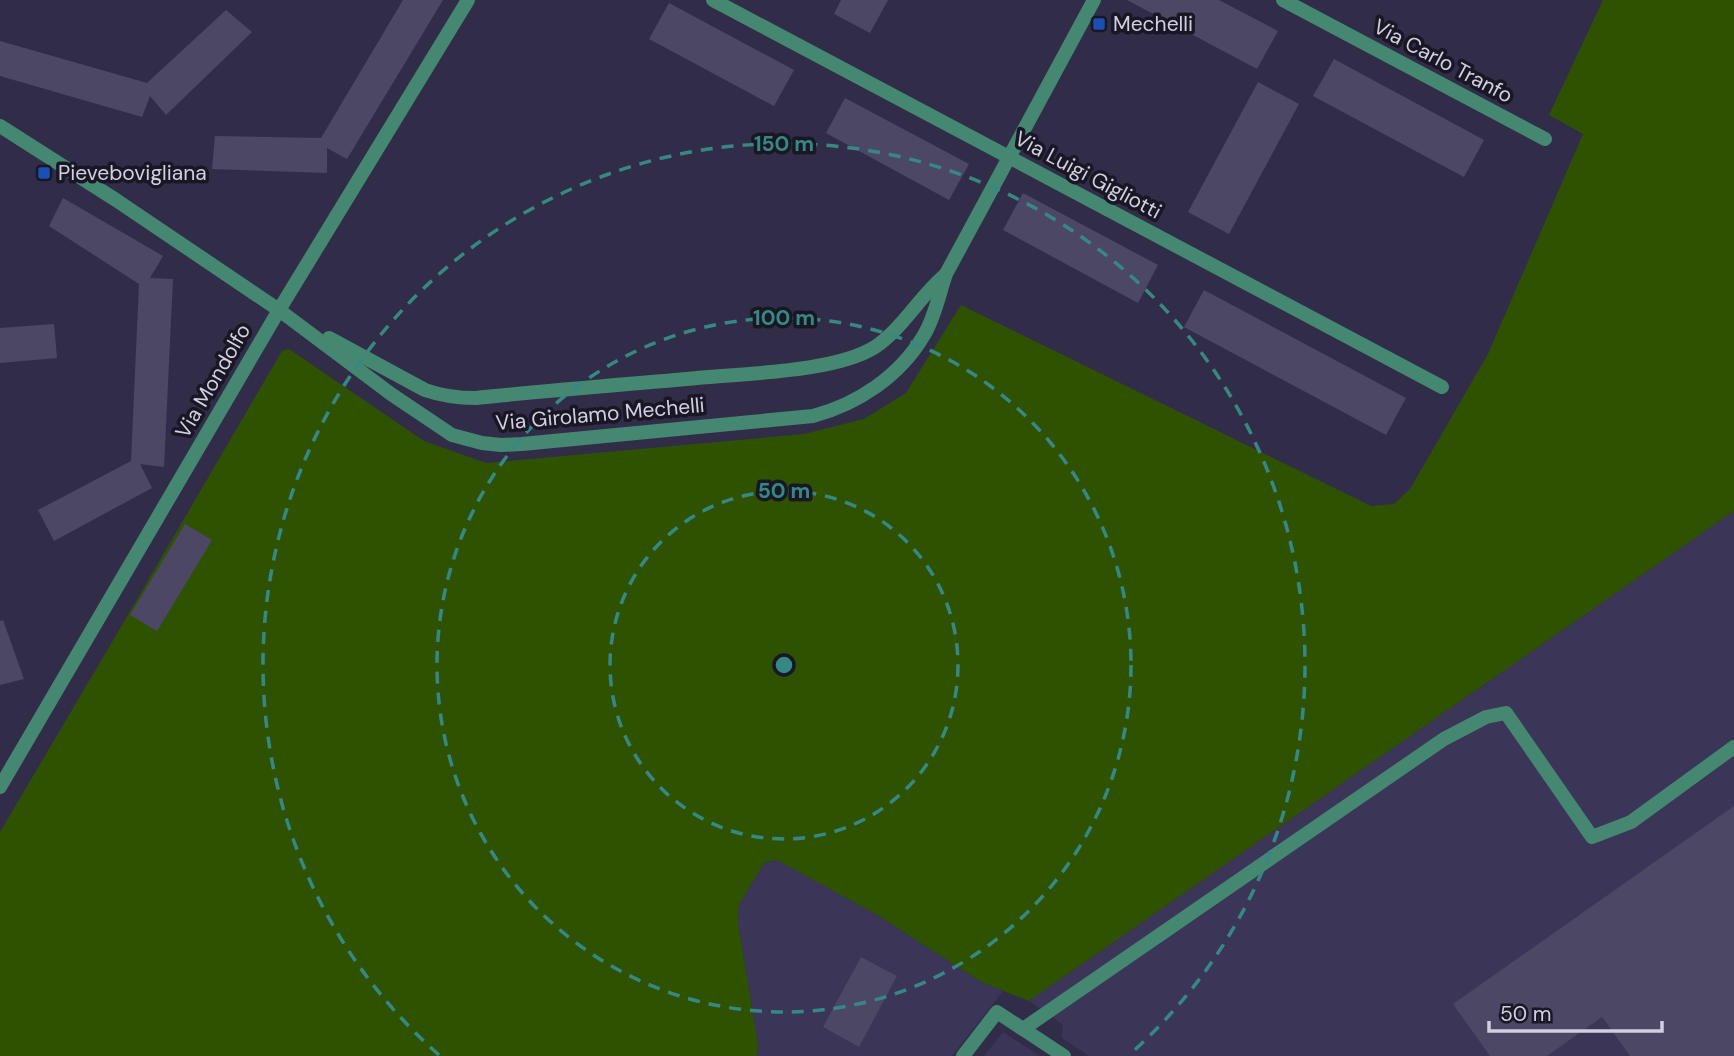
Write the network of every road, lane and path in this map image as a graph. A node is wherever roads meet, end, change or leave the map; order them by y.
1 (468, 0) edge
2 (713, 0) edge
3 (1094, 0) edge
4 (1283, 0) edge
5 (0, 126) edge
6 (1545, 139) dead end
7 (1010, 158) junction
8 (946, 274) junction
9 (279, 310) junction
10 (1442, 387) dead end
11 (1734, 747) edge
12 (0, 787) edge
13 (1023, 1029) junction
14 (963, 1056) edge
15 (1064, 1056) edge

1 - 9 street, Via Mondolfo
2 - 7 street, Via Luigi Gigliotti
3 - 7 street, Via Girolamo Mechelli
4 - 6 street, Via Carlo Tranfo
5 - 9 street
7 - 8 street, Via Girolamo Mechelli
7 - 10 street, Via Luigi Gigliotti
8 - 9 street, Via Girolamo Mechelli
8 - 9 street, Via Girolamo Mechelli
9 - 12 street, Via Mondolfo
11 - 13 street
13 - 14 street
13 - 15 street

